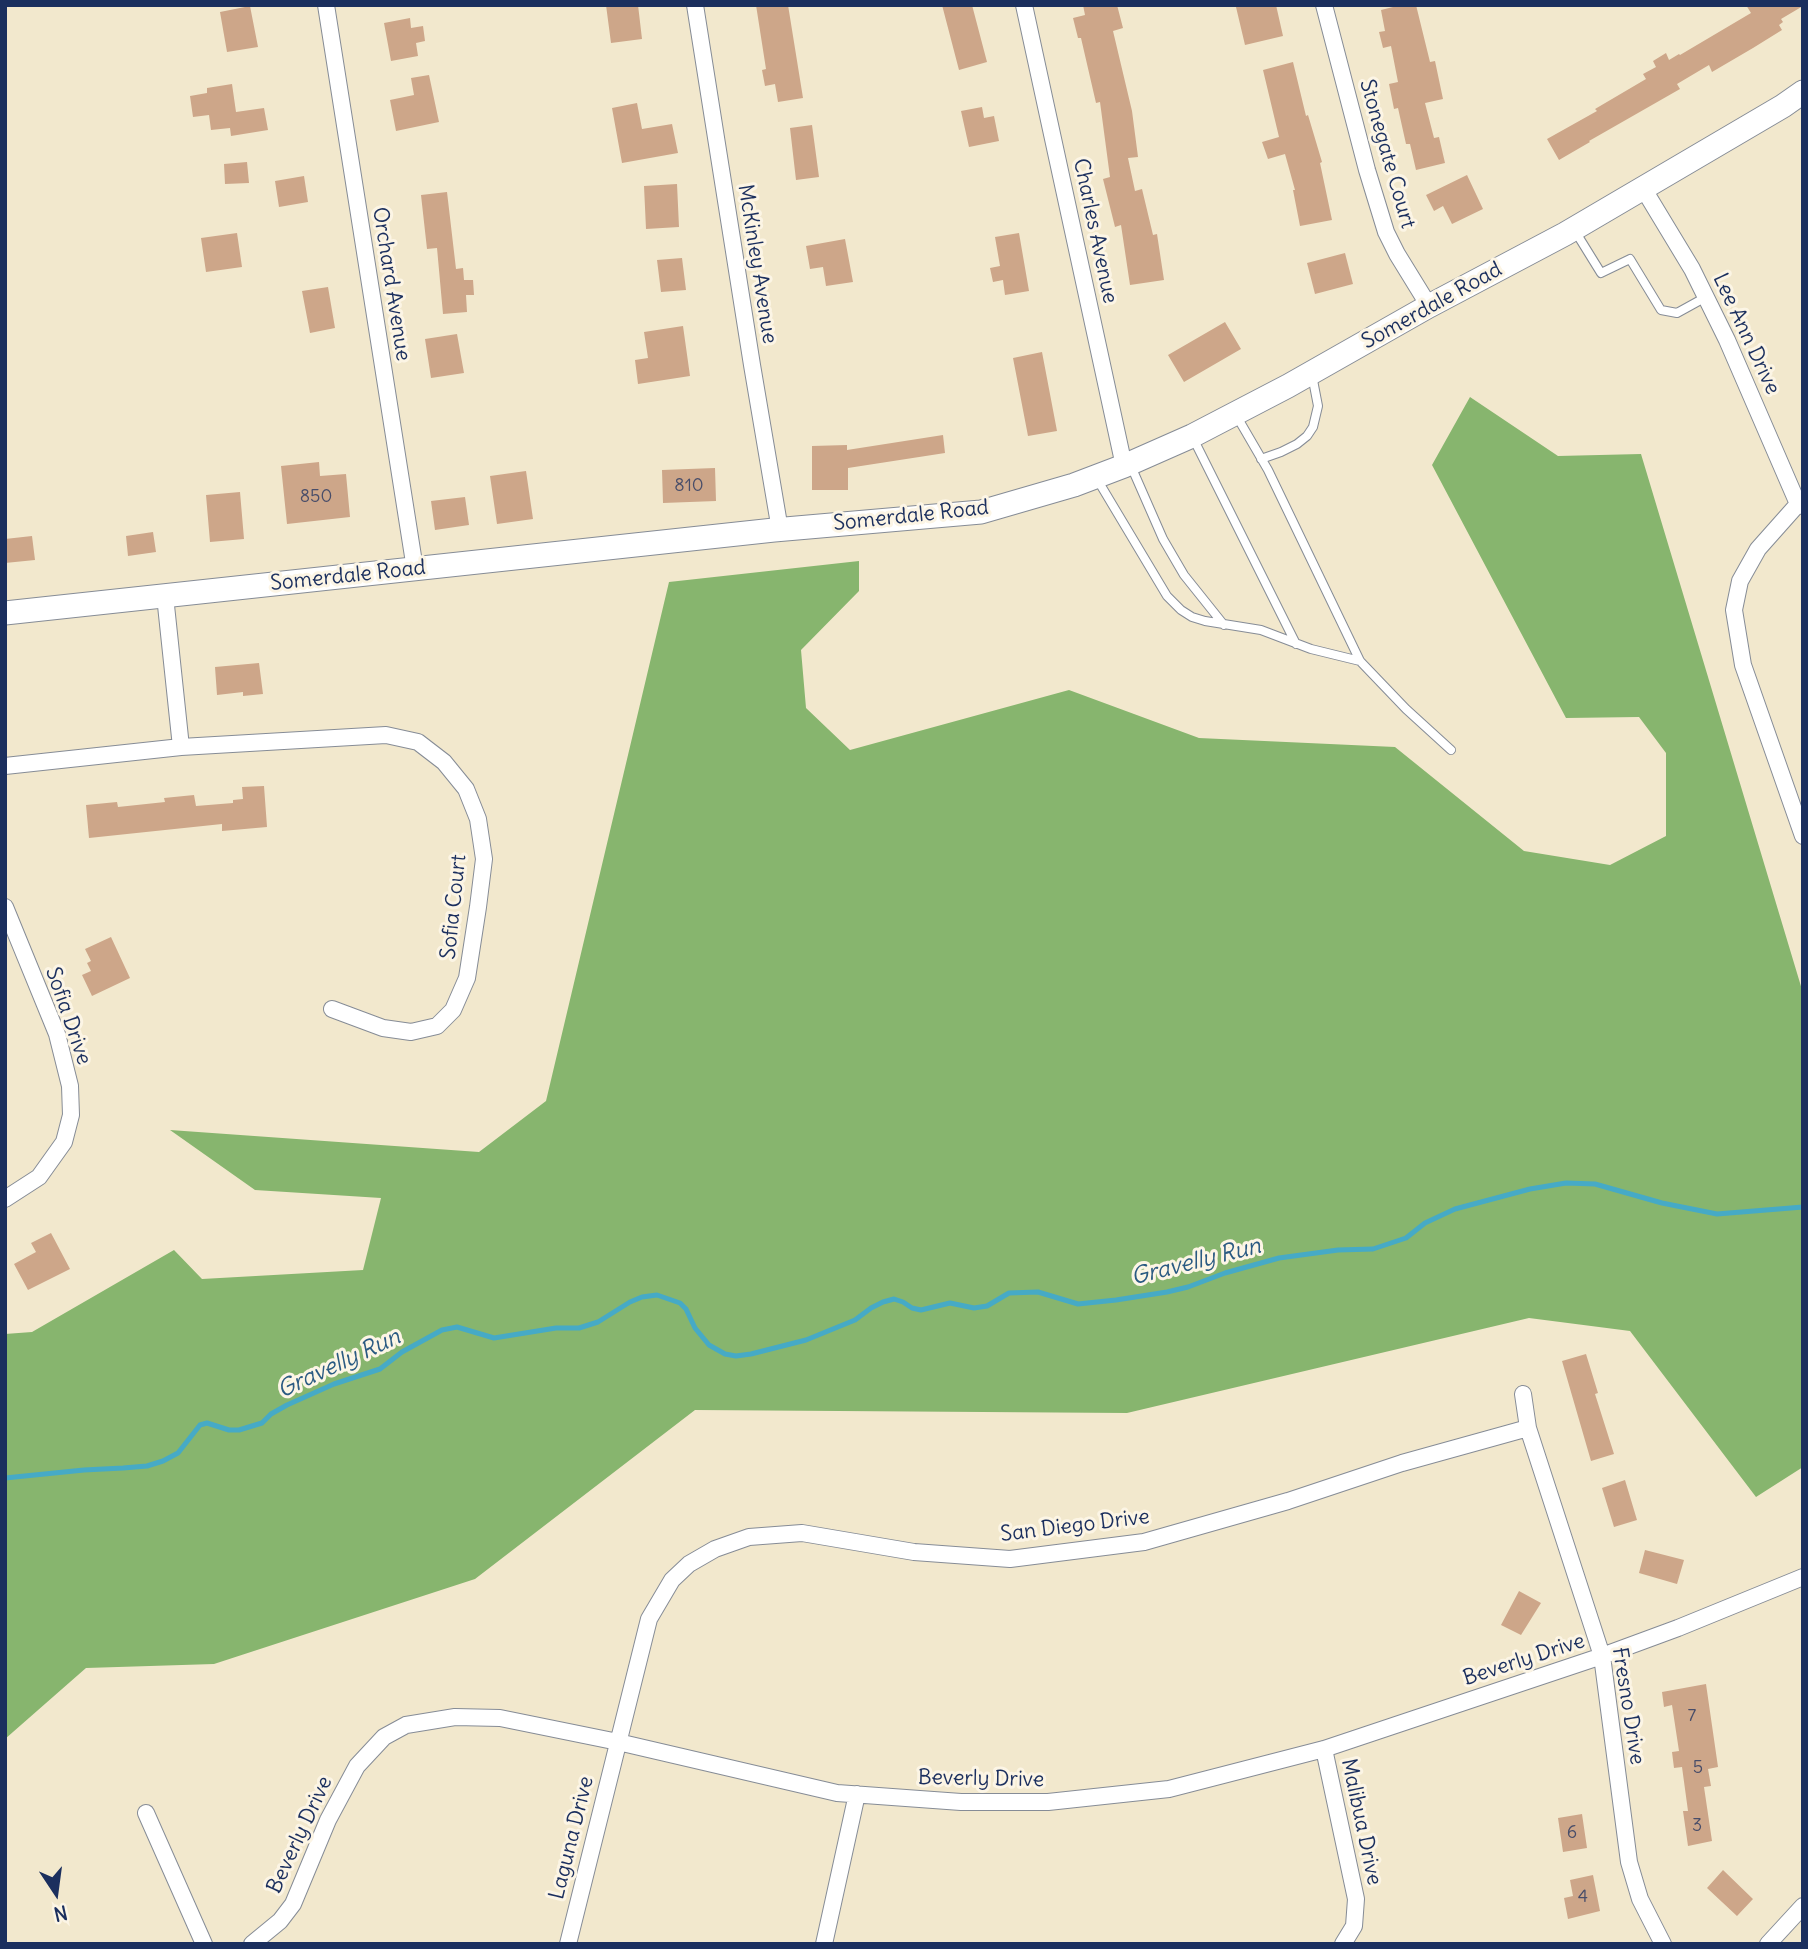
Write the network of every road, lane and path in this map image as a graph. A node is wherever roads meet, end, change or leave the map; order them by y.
1 (326, 5) edge
2 (695, 5) edge
3 (1024, 5) edge
4 (1324, 5) edge
5 (1803, 92) edge
6 (1643, 188) junction
7 (1573, 229) junction
8 (1706, 297) junction
9 (1429, 306) junction
10 (1311, 372) junction
11 (1234, 412) junction
12 (1192, 436) junction
13 (1261, 459) junction
14 (1127, 465) junction
15 (1095, 477) junction
16 (1800, 505) edge
17 (780, 530) junction
18 (415, 569) junction
19 (165, 596) junction
20 (5, 613) edge
21 (1224, 625) junction
22 (1296, 644) junction
23 (1360, 661) junction
24 (181, 747) junction
25 (1451, 750) dead end
26 (5, 766) edge
27 (1803, 836) edge
28 (5, 907) edge
29 (332, 1009) dead end
30 (5, 1199) edge
31 (1523, 1394) dead end
32 (1528, 1428) junction
33 (1803, 1577) edge
34 (1602, 1657) junction
35 (618, 1742) junction
36 (1324, 1749) junction
37 (857, 1794) junction
38 (146, 1813) dead end
39 (1803, 1906) edge
40 (204, 1944) edge
41 (253, 1944) edge
42 (568, 1944) edge
43 (824, 1944) edge
44 (1343, 1944) edge
45 (1663, 1944) edge
46 (1768, 1944) edge

1 - 18 street, Orchard Avenue
2 - 17 street, McKinley Avenue
3 - 14 street, Charles Avenue
4 - 9 street, Stonegate Court
5 - 6 main road, Somerdale Road
6 - 7 main road, Somerdale Road
6 - 8 street, Lee Ann Drive
7 - 8 lane
7 - 9 main road, Somerdale Road
8 - 16 street, Lee Ann Drive
9 - 10 main road, Somerdale Road
10 - 11 main road, Somerdale Road
10 - 13 lane
11 - 12 main road, Somerdale Road
11 - 13 lane
12 - 14 main road, Somerdale Road
12 - 22 lane
13 - 23 lane
14 - 15 main road, Somerdale Road
14 - 21 lane
15 - 17 main road, Somerdale Road
15 - 21 lane
16 - 27 street, Lee Ann Drive
17 - 18 main road, Somerdale Road
18 - 19 main road, Somerdale Road
19 - 20 main road, Somerdale Road
19 - 24 street
21 - 22 lane
22 - 23 lane
23 - 25 lane
24 - 26 street
24 - 29 street, Sofia Court
28 - 30 street, Sofia Drive
31 - 32 street, Fresno Drive
32 - 34 street, Fresno Drive
32 - 35 street, San Diego Drive
33 - 34 street, Beverly Drive
34 - 36 street, Beverly Drive
34 - 45 street, Fresno Drive
35 - 37 street, Beverly Drive
35 - 41 street, Beverly Drive
35 - 42 street, Laguna Drive
36 - 37 street, Beverly Drive
36 - 44 street, Malibua Drive
37 - 43 street
38 - 40 street
39 - 46 street

